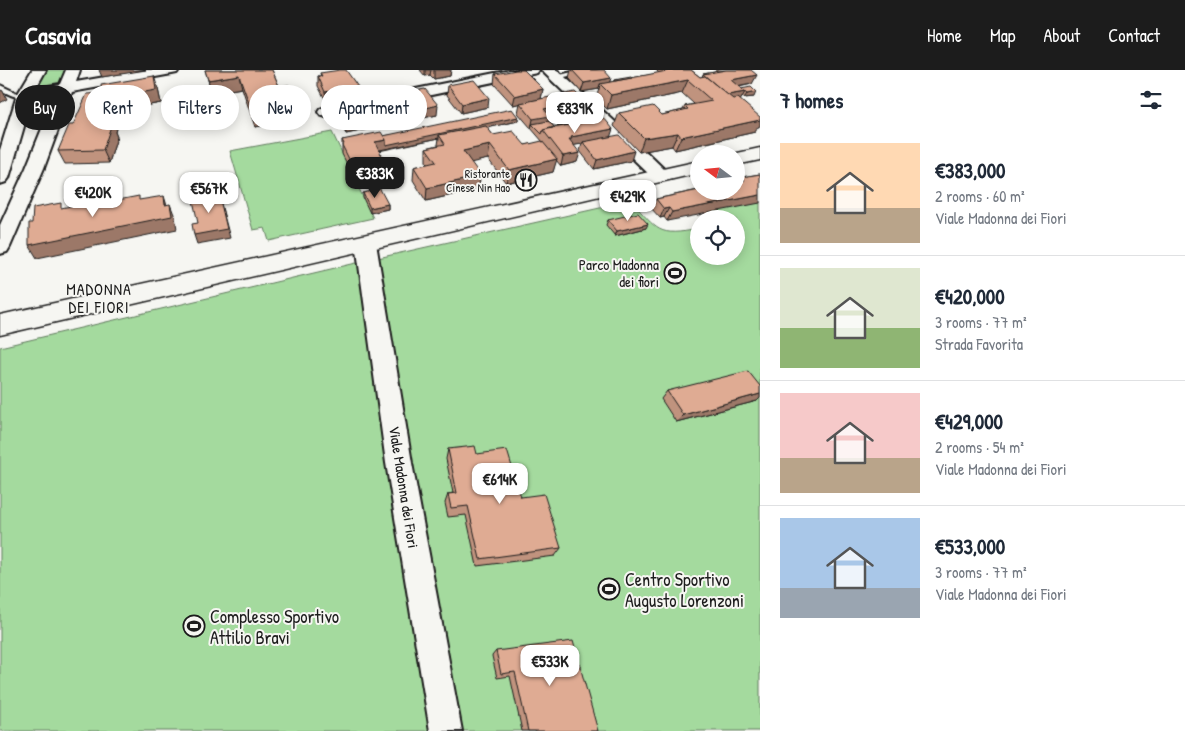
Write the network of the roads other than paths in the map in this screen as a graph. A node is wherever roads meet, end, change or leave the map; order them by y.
1 (39, 70) edge
2 (73, 70) edge
3 (172, 70) edge
4 (532, 70) edge
5 (591, 70) edge
6 (552, 74) edge
7 (31, 85) edge
8 (67, 85) edge
9 (0, 87) edge
10 (75, 87) edge
11 (427, 91) edge
12 (15, 94) edge
13 (15, 130) edge
14 (49, 130) edge
15 (760, 154) edge
16 (745, 157) edge
17 (35, 168) junction
18 (690, 169) edge
19 (2, 174) edge
20 (660, 175) junction
21 (366, 243) junction
22 (0, 247) edge
23 (0, 325) edge
24 (446, 731) edge

1 - 7 street
2 - 8 street
3 - 10 street
4 - 11 street
5 - 6 lane
6 - 20 street
9 - 12 lane
13 - 19 street
14 - 17 street
15 - 16 main road
17 - 19 street
17 - 22 street
18 - 20 main road
20 - 21 main road
21 - 23 main road
21 - 24 street, Viale Madonna dei Fiori

